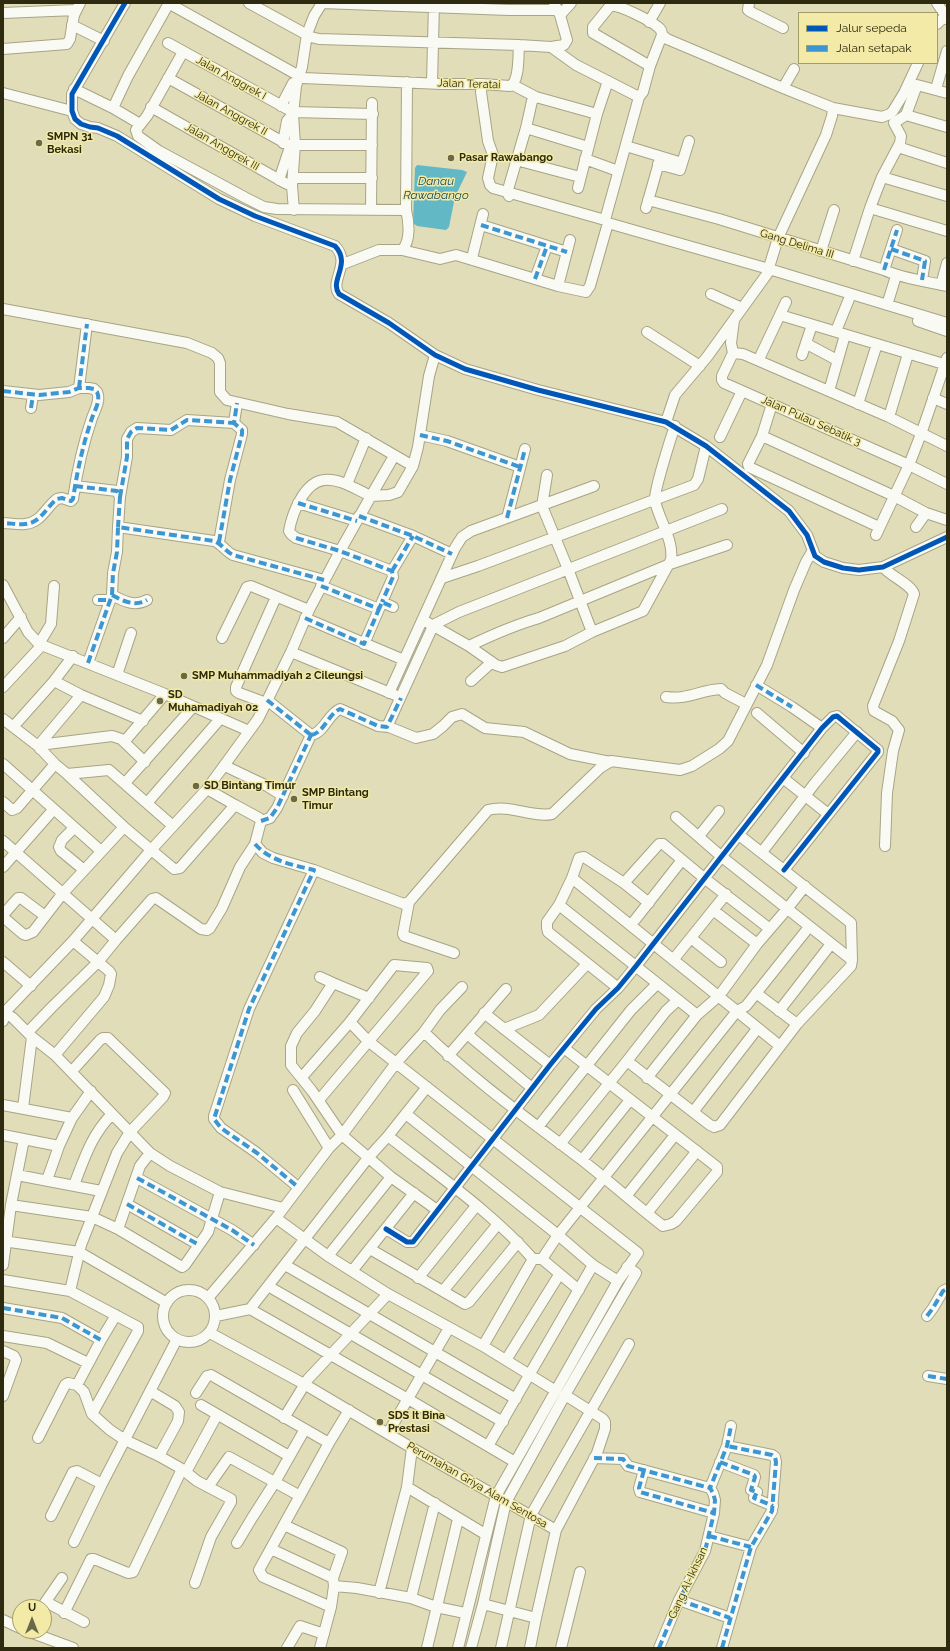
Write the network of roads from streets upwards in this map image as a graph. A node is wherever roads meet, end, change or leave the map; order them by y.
1 (125, 3) edge
2 (169, 3) edge
3 (249, 3) edge
4 (322, 3) edge
5 (571, 3) edge
6 (660, 3) edge
7 (749, 3) edge
8 (937, 3) edge
9 (434, 5) edge
10 (78, 6) edge
11 (557, 9) edge
12 (3, 12) edge
13 (947, 18) edge
14 (649, 22) junction
15 (938, 23) edge
16 (72, 25) junction
17 (783, 28) dead end
18 (307, 34) junction
19 (662, 35) junction
20 (104, 41) junction
21 (168, 43) dead end
22 (432, 43) junction
23 (519, 45) junction
24 (551, 47) junction
25 (3, 48) edge
26 (947, 51) edge
27 (183, 52) junction
28 (918, 64) edge
29 (650, 66) junction
30 (794, 68) dead end
31 (298, 75) junction
32 (168, 78) junction
33 (407, 82) junction
34 (608, 82) junction
35 (432, 83) junction
36 (482, 84) junction
37 (513, 85) junction
38 (783, 88) junction
39 (74, 89) junction
40 (936, 89) junction
41 (3, 93) edge
42 (947, 93) edge
43 (536, 97) junction
44 (639, 98) junction
45 (372, 103) dead end
46 (282, 106) junction
47 (151, 107) junction
48 (113, 108) junction
49 (833, 108) junction
50 (72, 111) junction
51 (293, 113) junction
52 (373, 114) junction
53 (597, 114) junction
54 (906, 116) junction
55 (892, 119) junction
56 (140, 124) junction
57 (946, 124) edge
58 (526, 128) junction
59 (689, 140) dead end
60 (372, 145) junction
61 (291, 146) junction
62 (626, 146) junction
63 (588, 147) junction
64 (898, 147) junction
65 (585, 159) junction
66 (516, 160) junction
67 (659, 161) junction
68 (947, 163) edge
69 (618, 171) junction
70 (580, 177) junction
71 (882, 177) junction
72 (372, 178) junction
73 (279, 180) junction
74 (293, 182) junction
75 (578, 188) dead end
76 (508, 192) junction
77 (947, 196) edge
78 (870, 208) junction
79 (294, 210) junction
80 (371, 210) junction
81 (406, 210) junction
82 (834, 210) dead end
83 (483, 214) dead end
84 (607, 224) junction
85 (481, 225) junction
86 (896, 230) dead end
87 (947, 231) edge
88 (778, 238) junction
89 (570, 240) dead end
90 (546, 246) junction
91 (890, 249) junction
92 (402, 250) junction
93 (821, 251) junction
94 (567, 252) junction
95 (472, 258) junction
96 (853, 262) junction
97 (947, 263) edge
98 (343, 264) junction
99 (884, 270) junction
100 (768, 271) junction
101 (896, 276) junction
102 (535, 279) junction
103 (922, 280) junction
104 (558, 286) junction
105 (944, 286) edge
106 (711, 294) dead end
107 (849, 299) junction
108 (786, 302) dead end
109 (887, 304) junction
110 (742, 308) junction
111 (3, 309) edge
112 (780, 315) junction
113 (734, 319) junction
114 (947, 323) edge
115 (87, 324) junction
116 (812, 324) junction
117 (947, 331) edge
118 (647, 332) dead end
119 (840, 333) junction
120 (807, 344) junction
121 (877, 344) junction
122 (733, 353) junction
123 (908, 354) junction
124 (435, 355) junction
125 (802, 355) dead end
126 (758, 359) junction
127 (838, 360) junction
128 (946, 362) edge
129 (700, 366) junction
130 (79, 388) junction
131 (742, 391) junction
132 (829, 391) junction
133 (3, 392) edge
134 (32, 395) junction
135 (933, 398) junction
136 (237, 403) junction
137 (772, 404) junction
138 (858, 404) junction
139 (947, 404) edge
140 (31, 408) dead end
141 (889, 417) junction
142 (234, 423) junction
143 (670, 424) junction
144 (921, 434) junction
145 (420, 435) junction
146 (762, 436) junction
147 (720, 437) dead end
148 (366, 438) junction
149 (706, 446) junction
150 (947, 446) edge
151 (524, 449) dead end
152 (394, 456) junction
153 (909, 465) junction
154 (414, 466) junction
155 (520, 467) junction
156 (547, 475) dead end
157 (347, 484) junction
158 (947, 484) edge
159 (75, 486) junction
160 (594, 486) dead end
161 (371, 496) junction
162 (894, 496) junction
163 (120, 497) junction
164 (654, 499) junction
165 (298, 503) junction
166 (542, 506) junction
167 (722, 509) dead end
168 (926, 513) junction
169 (358, 518) junction
170 (507, 518) junction
171 (947, 520) edge
172 (3, 523) edge
173 (118, 527) junction
174 (916, 527) dead end
175 (666, 531) junction
176 (413, 536) junction
177 (554, 537) junction
178 (947, 537) edge
179 (219, 542) junction
180 (727, 545) dead end
181 (813, 550) junction
182 (340, 551) junction
183 (452, 554) junction
184 (670, 564) junction
185 (883, 567) junction
186 (568, 569) junction
187 (392, 571) junction
188 (442, 578) junction
189 (323, 583) junction
190 (54, 586) dead end
191 (4, 589) edge
192 (276, 597) junction
193 (111, 598) junction
194 (98, 600) dead end
195 (147, 600) dead end
196 (581, 601) junction
197 (381, 606) junction
198 (393, 607) dead end
199 (307, 614) junction
200 (21, 617) junction
201 (422, 620) junction
202 (433, 626) junction
203 (131, 632) dead end
204 (592, 632) junction
205 (3, 638) edge
206 (222, 638) dead end
207 (40, 644) junction
208 (364, 644) junction
209 (469, 646) junction
210 (291, 652) junction
211 (73, 656) junction
212 (404, 660) junction
213 (492, 662) junction
214 (88, 663) junction
215 (117, 675) junction
216 (54, 681) junction
217 (471, 681) dead end
218 (756, 685) junction
219 (3, 687) edge
220 (389, 693) junction
221 (165, 694) junction
222 (81, 695) junction
223 (666, 697) dead end
224 (401, 698) junction
225 (266, 702) junction
226 (746, 704) junction
227 (193, 707) junction
228 (757, 713) dead end
229 (220, 718) junction
230 (3, 719) edge
231 (143, 721) junction
232 (387, 727) junction
233 (13, 728) junction
234 (822, 728) junction
235 (249, 731) junction
236 (857, 732) junction
237 (311, 734) junction
238 (124, 742) junction
239 (39, 747) junction
240 (804, 753) junction
241 (145, 762) junction
242 (610, 762) junction
243 (3, 764) edge
244 (55, 764) junction
245 (225, 766) junction
246 (67, 774) junction
247 (783, 778) junction
248 (125, 783) junction
249 (206, 789) junction
250 (33, 790) junction
251 (283, 796) junction
252 (805, 797) junction
253 (3, 802) edge
254 (148, 803) junction
255 (236, 805) junction
256 (53, 810) junction
257 (719, 811) dead end
258 (828, 814) junction
259 (676, 817) dead end
260 (261, 821) junction
261 (173, 826) junction
262 (124, 827) junction
263 (74, 828) junction
264 (739, 834) junction
265 (699, 836) junction
266 (3, 841) edge
267 (255, 844) junction
268 (885, 846) dead end
269 (151, 850) junction
270 (16, 852) junction
271 (101, 852) junction
272 (762, 852) junction
273 (722, 856) junction
274 (682, 860) junction
275 (3, 868) edge
276 (84, 870) junction
277 (314, 870) junction
278 (784, 870) junction
279 (572, 878) junction
280 (704, 878) junction
281 (624, 883) junction
282 (805, 886) junction
283 (63, 893) junction
284 (726, 894) junction
285 (409, 902) junction
286 (649, 903) junction
287 (559, 905) junction
288 (788, 909) junction
289 (713, 910) junction
290 (3, 916) edge
291 (45, 916) junction
292 (91, 918) junction
293 (631, 925) junction
294 (808, 927) junction
295 (770, 929) junction
296 (691, 938) junction
297 (116, 940) junction
298 (73, 941) junction
299 (653, 943) junction
300 (757, 944) junction
301 (831, 944) junction
302 (454, 953) dead end
303 (673, 960) junction
304 (852, 960) junction
305 (3, 962) edge
306 (98, 962) junction
307 (721, 962) dead end
308 (587, 964) junction
309 (636, 966) junction
310 (320, 977) dead end
311 (333, 983) junction
312 (657, 984) junction
313 (31, 986) junction
314 (462, 986) dead end
315 (618, 988) junction
316 (506, 989) dead end
317 (756, 993) junction
318 (719, 996) junction
319 (369, 998) junction
320 (678, 1000) junction
321 (779, 1011) junction
322 (737, 1012) junction
323 (484, 1013) junction
324 (3, 1015) edge
325 (697, 1015) junction
326 (350, 1022) junction
327 (797, 1024) junction
328 (504, 1029) junction
329 (757, 1029) junction
330 (424, 1032) junction
331 (467, 1034) junction
332 (30, 1035) junction
333 (368, 1040) junction
334 (780, 1046) junction
335 (564, 1048) junction
336 (55, 1055) junction
337 (448, 1056) junction
338 (627, 1061) junction
339 (396, 1062) junction
340 (550, 1065) junction
341 (587, 1066) junction
342 (72, 1072) junction
343 (302, 1077) junction
344 (647, 1078) junction
345 (609, 1083) junction
346 (427, 1087) junction
347 (532, 1088) junction
348 (293, 1090) dead end
349 (91, 1091) junction
350 (670, 1094) junction
351 (319, 1100) junction
352 (630, 1100) junction
353 (3, 1106) edge
354 (23, 1108) junction
355 (514, 1109) junction
356 (693, 1112) junction
357 (112, 1114) junction
358 (406, 1114) junction
359 (652, 1117) junction
360 (72, 1118) junction
361 (538, 1127) junction
362 (130, 1132) junction
363 (675, 1134) junction
364 (3, 1135) edge
365 (342, 1135) junction
366 (388, 1136) junction
367 (24, 1139) junction
368 (492, 1139) junction
369 (560, 1144) junction
370 (59, 1146) junction
371 (329, 1148) junction
372 (697, 1151) junction
373 (150, 1153) junction
374 (368, 1158) junction
375 (582, 1160) junction
376 (472, 1166) junction
377 (17, 1175) junction
378 (390, 1177) junction
379 (137, 1178) junction
380 (605, 1178) junction
381 (47, 1180) junction
382 (74, 1185) junction
383 (298, 1187) junction
384 (455, 1188) junction
385 (101, 1191) junction
386 (220, 1192) junction
387 (414, 1193) junction
388 (627, 1195) junction
389 (127, 1204) junction
390 (11, 1205) junction
391 (476, 1206) junction
392 (283, 1208) junction
393 (580, 1209) junction
394 (437, 1210) junction
395 (647, 1213) junction
396 (92, 1217) junction
397 (276, 1218) junction
398 (212, 1220) junction
399 (498, 1224) junction
400 (386, 1228) junction
401 (118, 1229) junction
402 (558, 1235) junction
403 (305, 1238) junction
404 (5, 1241) edge
405 (518, 1242) junction
406 (199, 1245) junction
407 (254, 1245) junction
408 (370, 1249) junction
409 (79, 1252) junction
410 (328, 1256) junction
411 (537, 1259) junction
412 (3, 1265) edge
413 (285, 1265) junction
414 (593, 1265) junction
415 (627, 1267) junction
416 (352, 1271) junction
417 (560, 1275) junction
418 (418, 1278) junction
419 (3, 1280) edge
420 (618, 1281) junction
421 (268, 1286) junction
422 (947, 1289) edge
423 (579, 1290) junction
424 (70, 1291) junction
425 (443, 1291) junction
426 (388, 1294) junction
427 (208, 1298) junction
428 (167, 1303) junction
429 (3, 1308) edge
430 (250, 1308) junction
431 (116, 1315) junction
432 (370, 1315) junction
433 (216, 1316) junction
434 (927, 1316) dead end
435 (449, 1328) junction
436 (210, 1333) junction
437 (351, 1334) junction
438 (3, 1336) edge
439 (177, 1339) junction
440 (101, 1340) junction
441 (629, 1344) dead end
442 (483, 1346) junction
443 (3, 1351) edge
444 (435, 1352) junction
445 (331, 1356) junction
446 (506, 1360) junction
447 (88, 1363) junction
448 (422, 1375) junction
449 (530, 1375) junction
450 (928, 1376) dead end
451 (947, 1379) edge
452 (304, 1384) junction
453 (77, 1385) junction
454 (150, 1391) junction
455 (561, 1393) junction
456 (196, 1394) dead end
457 (3, 1396) edge
458 (408, 1399) junction
459 (516, 1399) junction
460 (201, 1405) dead end
461 (349, 1410) junction
462 (592, 1411) junction
463 (92, 1414) junction
464 (216, 1415) junction
465 (284, 1418) junction
466 (503, 1422) junction
467 (730, 1426) dead end
468 (305, 1429) junction
469 (388, 1433) junction
470 (38, 1438) dead end
471 (125, 1440) junction
472 (329, 1443) junction
473 (488, 1446) junction
474 (727, 1446) junction
475 (412, 1448) junction
476 (159, 1456) junction
477 (289, 1456) junction
478 (594, 1458) junction
479 (515, 1462) junction
480 (720, 1462) junction
481 (184, 1470) junction
482 (644, 1470) junction
483 (276, 1482) junction
484 (102, 1484) junction
485 (208, 1487) junction
486 (406, 1487) junction
487 (710, 1488) junction
488 (300, 1496) junction
489 (496, 1496) junction
490 (506, 1502) junction
491 (435, 1503) junction
492 (773, 1506) junction
493 (714, 1513) junction
494 (531, 1515) junction
495 (51, 1516) dead end
496 (458, 1519) junction
497 (284, 1525) junction
498 (556, 1530) junction
499 (485, 1534) junction
500 (709, 1536) junction
501 (74, 1542) dead end
502 (237, 1543) dead end
503 (751, 1547) junction
504 (271, 1549) junction
505 (580, 1572) dead end
506 (62, 1578) dead end
507 (195, 1582) dead end
508 (333, 1582) junction
509 (379, 1593) junction
510 (411, 1598) junction
511 (47, 1599) edge
512 (679, 1600) junction
513 (483, 1604) junction
514 (331, 1607) junction
515 (436, 1607) junction
516 (52, 1608) edge
517 (510, 1611) junction
518 (64, 1613) junction
519 (466, 1613) junction
520 (536, 1618) junction
521 (730, 1618) junction
522 (84, 1622) dead end
523 (324, 1634) junction
524 (46, 1644) edge
525 (73, 1648) edge
526 (287, 1648) edge
527 (320, 1648) edge
528 (427, 1648) edge
529 (458, 1648) edge
530 (471, 1648) edge
531 (501, 1648) edge
532 (530, 1648) edge
533 (561, 1648) edge
534 (659, 1648) edge
535 (722, 1648) edge

1 - 20 street
2 - 31 street
2 - 48 street
3 - 18 street
4 - 9 street
4 - 18 street
5 - 11 street
6 - 14 street
7 - 17 street
8 - 13 street
9 - 11 street
9 - 22 street
10 - 12 street
10 - 16 street
11 - 24 street
13 - 15 street
14 - 19 street
14 - 29 street
16 - 20 street
16 - 25 street
18 - 22 street
18 - 31 street
19 - 29 street
19 - 38 street
20 - 39 street
21 - 27 street, Jalan Anggrek I
22 - 23 street
22 - 35 street
23 - 24 street
23 - 37 street, Jalan Teratai
24 - 34 street
26 - 40 street
27 - 32 street
27 - 46 street, Jalan Anggrek I
28 - 55 street
29 - 44 street
30 - 38 street
31 - 33 street, Jalan Teratai
31 - 46 street
31 - 51 street
32 - 47 street
32 - 61 street, Jalan Anggrek II
33 - 35 street, Jalan Teratai
33 - 81 street
34 - 44 street
34 - 53 street
35 - 36 street, Jalan Teratai
36 - 37 street, Jalan Teratai
36 - 76 street
37 - 43 street
38 - 49 street
39 - 48 street
39 - 50 street
40 - 42 street
40 - 54 street
41 - 50 street
43 - 53 street
43 - 58 street
44 - 62 street
45 - 52 street
46 - 51 street, Jalan Anggrek I
47 - 56 street
47 - 73 street, Jalan Anggrek III
48 - 56 street
49 - 55 street
49 - 88 street
50 - 98 street
51 - 52 street
51 - 61 street
52 - 60 street
53 - 63 street
54 - 55 street
54 - 57 street
55 - 64 street
56 - 79 street
58 - 63 street
58 - 66 street
59 - 67 street
60 - 61 street
60 - 72 street
61 - 73 street
61 - 74 street
62 - 67 street
62 - 69 street
63 - 65 street
64 - 68 street
64 - 71 street
65 - 69 street
65 - 70 street
66 - 70 street
66 - 76 street
67 - 88 street, Gang Delima III
69 - 84 street
70 - 75 street
71 - 77 street
71 - 78 street
72 - 74 street
72 - 80 street
73 - 74 street, Jalan Anggrek III
74 - 79 street
76 - 84 street
78 - 87 street
78 - 96 street
79 - 80 street
80 - 81 street
81 - 92 street
82 - 93 street
83 - 85 street
84 - 100 street
84 - 104 street
85 - 90 street
85 - 95 street
86 - 91 street
88 - 93 street, Gang Delima III
88 - 100 street
89 - 94 street
90 - 94 street
90 - 102 street
91 - 99 street
91 - 103 street
92 - 95 street
92 - 98 street
93 - 96 street, Gang Delima III
94 - 104 street
95 - 102 street
96 - 99 street, Gang Delima III
97 - 105 street
98 - 124 street
99 - 101 street, Gang Delima III
100 - 107 street
100 - 109 street
100 - 110 street
101 - 103 street, Gang Delima III
101 - 109 street
102 - 104 street
103 - 105 street, Gang Delima III
106 - 110 street
107 - 117 street
107 - 119 street
108 - 112 street
109 - 114 street
110 - 113 street
111 - 115 street
112 - 116 street
112 - 126 street
113 - 122 street
113 - 129 street
115 - 130 street
115 - 136 street
116 - 119 street
116 - 120 street
118 - 129 street
119 - 121 street
119 - 127 street
120 - 125 street
120 - 127 street
121 - 123 street
121 - 138 street
122 - 126 street
122 - 131 street, Jalan Pulau Sebatik 3
123 - 128 street
123 - 141 street
124 - 143 street
124 - 145 street
126 - 132 street
127 - 132 street
128 - 135 street
129 - 143 street
130 - 134 street
130 - 159 street
131 - 137 street, Jalan Pulau Sebatik 3
131 - 147 street
132 - 138 street
133 - 134 street
134 - 140 street
135 - 139 street
135 - 144 street
136 - 142 street
136 - 148 street
137 - 146 street
137 - 153 street, Jalan Pulau Sebatik 3
138 - 141 street
141 - 144 street
142 - 163 street
142 - 179 street
143 - 149 street
143 - 164 street
144 - 150 street
144 - 153 street
145 - 154 street
145 - 155 street
146 - 162 street
146 - 162 street
148 - 152 street
148 - 157 street
149 - 164 street
149 - 181 street
151 - 155 street
152 - 154 street
152 - 161 street
153 - 158 street, Jalan Pulau Sebatik 3
153 - 162 street
154 - 161 street
155 - 170 street
156 - 166 street
157 - 161 street
157 - 165 street
159 - 163 street
159 - 172 street
160 - 166 street
161 - 169 street
162 - 168 street
163 - 173 street
164 - 175 street
164 - 177 street
165 - 169 street
165 - 182 street
166 - 170 street
166 - 177 street
167 - 175 street
168 - 171 street
168 - 174 street
169 - 176 street
169 - 182 street
170 - 183 street
173 - 179 street
173 - 193 street
175 - 184 street
175 - 186 street
176 - 183 street
176 - 187 street
177 - 186 street
177 - 188 street
178 - 185 street
179 - 189 street
180 - 184 street
181 - 185 street
181 - 218 street
182 - 187 street
182 - 189 street
183 - 188 street
184 - 196 street
184 - 204 street
185 - 268 street
186 - 196 street
186 - 202 street
187 - 197 street
188 - 201 street
189 - 197 street
189 - 199 street
190 - 207 street
191 - 200 street
192 - 199 street
192 - 206 street
192 - 225 street
193 - 194 street
193 - 195 street
193 - 214 street
196 - 204 street
196 - 209 street
197 - 198 street
197 - 208 street
199 - 208 street
199 - 210 street
200 - 205 street
200 - 207 street
201 - 202 street
201 - 212 street
202 - 209 street
202 - 224 street
203 - 215 street
204 - 213 street
207 - 211 street
207 - 219 street
208 - 212 street
209 - 213 street
210 - 220 street
210 - 225 street
211 - 214 street
211 - 216 street
212 - 220 street
213 - 217 street
214 - 215 street
215 - 221 street
216 - 222 street
216 - 233 street
218 - 226 street
218 - 234 street
220 - 224 street
221 - 227 street
221 - 231 street
222 - 231 street
222 - 239 street
223 - 226 street
224 - 232 street
225 - 235 street
225 - 237 street
226 - 242 street
227 - 229 street
227 - 241 street
228 - 240 street
229 - 235 street
229 - 254 street
230 - 233 street
231 - 238 street
232 - 237 street
232 - 242 street
233 - 239 street
234 - 236 street
234 - 240 street
235 - 245 street
236 - 252 street
236 - 258 street
237 - 251 street
238 - 239 street
238 - 241 street
239 - 244 street
240 - 247 street
241 - 248 street
242 - 285 street
243 - 250 street
244 - 246 street
244 - 250 street
245 - 249 street
245 - 251 street
246 - 248 street
246 - 262 street
247 - 252 street
247 - 264 street
248 - 254 street
249 - 255 street
249 - 261 street
250 - 253 street
250 - 256 street
251 - 260 street
252 - 258 street
252 - 272 street
254 - 261 street
255 - 260 street
255 - 269 street
256 - 263 street
256 - 270 street
257 - 265 street
258 - 278 street
259 - 265 street
260 - 267 street
261 - 269 street
262 - 269 street
262 - 271 street
263 - 271 street
263 - 276 street
264 - 272 street
264 - 273 street
265 - 273 street
266 - 270 street
267 - 277 street
267 - 297 street
269 - 292 street
270 - 275 street
270 - 283 street
271 - 276 street
272 - 278 street
273 - 280 street
273 - 288 street
274 - 280 street
274 - 281 street
274 - 286 street
276 - 283 street
277 - 285 street
277 - 383 street
278 - 282 street
279 - 281 street
279 - 287 street
279 - 293 street
280 - 284 street
280 - 299 street
281 - 286 street
282 - 288 street
282 - 304 street
283 - 291 street
283 - 292 street
284 - 289 street
284 - 295 street
285 - 302 street
286 - 293 street
287 - 308 street
287 - 309 street
288 - 294 street
288 - 295 street
289 - 296 street
289 - 300 street
290 - 291 street
290 - 291 street
292 - 297 street
292 - 298 street
293 - 299 street
294 - 301 street
294 - 317 street
295 - 300 street
296 - 303 street
296 - 307 street
297 - 306 street
298 - 306 street
298 - 313 street
299 - 303 street
299 - 309 street
300 - 318 street
301 - 304 street
301 - 321 street
303 - 318 street
304 - 327 street
305 - 313 street
306 - 332 street
306 - 336 street
308 - 315 street
308 - 328 street
309 - 312 street
309 - 315 street
310 - 311 street
311 - 319 street
311 - 343 street
312 - 320 street
312 - 341 street
313 - 324 street
314 - 330 street
315 - 335 street
316 - 323 street
317 - 321 street
317 - 322 street
318 - 322 street
318 - 325 street
319 - 326 street
319 - 333 street
320 - 325 street
320 - 338 street
321 - 327 street
322 - 329 street
322 - 350 street
323 - 328 street
323 - 331 street
324 - 332 street
325 - 344 street
326 - 333 street
326 - 343 street
327 - 334 street
328 - 340 street
329 - 334 street
329 - 356 street
330 - 337 street
330 - 339 street
331 - 337 street
331 - 347 street
332 - 336 street
332 - 354 street
333 - 339 street
333 - 351 street
334 - 356 street
335 - 340 street
335 - 341 street
336 - 342 street
337 - 355 street
338 - 344 street
338 - 345 street
339 - 346 street
339 - 365 street
340 - 347 street
341 - 345 street
341 - 361 street
342 - 349 street
342 - 362 street
343 - 351 street
344 - 350 street
345 - 352 street
345 - 369 street
346 - 358 street
346 - 368 street
347 - 355 street
348 - 371 street
349 - 357 street
349 - 360 street
350 - 356 street
350 - 359 street
351 - 365 street
352 - 359 street
352 - 375 street
353 - 354 street
354 - 360 street
355 - 361 street
355 - 368 street
357 - 362 street
357 - 382 street
358 - 366 street
358 - 376 street
359 - 363 street
359 - 380 street
360 - 370 street
361 - 369 street
362 - 373 street
362 - 385 street
363 - 372 street
363 - 388 street
364 - 367 street
365 - 371 street
365 - 374 street
366 - 374 street
366 - 384 street
367 - 370 street
367 - 377 street
368 - 376 street
368 - 393 street
369 - 375 street
370 - 381 street
371 - 383 street
372 - 395 street
372 - 395 street
373 - 379 street
373 - 386 street
374 - 378 street
374 - 403 street
375 - 380 street
376 - 384 street
376 - 402 street
377 - 381 street
377 - 390 street
378 - 387 street
378 - 410 street
379 - 389 street
379 - 398 street
380 - 388 street
380 - 393 street
381 - 382 street
382 - 385 street
383 - 392 street
384 - 391 street
384 - 394 street
385 - 396 street
386 - 392 street
386 - 398 street
387 - 394 street
387 - 400 street
388 - 395 street
389 - 401 street
389 - 406 street
390 - 396 street
390 - 404 street
391 - 399 street
391 - 418 street
392 - 397 street
393 - 402 street
393 - 415 street
394 - 400 street
396 - 401 street
396 - 409 street
397 - 403 street
397 - 407 street
398 - 406 street
398 - 407 street
399 - 405 street
399 - 425 street
400 - 408 street
401 - 406 street
402 - 411 street
402 - 414 street
403 - 410 street
403 - 413 street
404 - 409 street
404 - 412 street
405 - 411 street
405 - 425 street
407 - 427 street
408 - 416 street
408 - 418 street
409 - 424 street
409 - 428 street
410 - 416 street
411 - 417 street
411 - 442 street
413 - 421 street
413 - 432 street
414 - 420 street
414 - 423 street
415 - 420 street
415 - 455 street
416 - 426 street
417 - 423 street
417 - 446 street
418 - 425 street
419 - 424 street
420 - 455 street
421 - 430 street
421 - 437 street
422 - 434 street
423 - 449 street
424 - 431 street
426 - 432 street
426 - 435 street
427 - 428 street
427 - 433 street
428 - 439 street
429 - 440 street
430 - 433 street
430 - 445 street
431 - 440 street
431 - 463 street
432 - 437 street
432 - 444 street
433 - 436 street
435 - 442 street
435 - 444 street
436 - 439 street
436 - 452 street, Perumahan Griya Alam Sentosa
437 - 445 street
437 - 448 street
438 - 447 street
439 - 454 street
440 - 447 street
441 - 462 street
442 - 446 street
443 - 457 street
444 - 448 street
444 - 459 street
445 - 452 street
445 - 458 street
446 - 449 street
447 - 453 street
448 - 458 street
448 - 466 street
449 - 455 street
449 - 459 street
450 - 451 street
452 - 461 street, Perumahan Griya Alam Sentosa
452 - 465 street
453 - 463 street
453 - 470 street
454 - 471 street
454 - 476 street
455 - 462 street
455 - 479 street
455 - 490 street
456 - 465 street
458 - 469 street
458 - 473 street
459 - 466 street
460 - 464 street
461 - 469 street, Perumahan Griya Alam Sentosa
461 - 472 street
462 - 478 street
462 - 494 street
463 - 471 street
464 - 477 street
464 - 481 street
465 - 468 street
466 - 473 street
467 - 474 street
468 - 472 street
468 - 477 street
469 - 475 street, Perumahan Griya Alam Sentosa
471 - 476 street
471 - 484 street
472 - 488 street
473 - 479 street
474 - 480 street
474 - 492 street
475 - 486 street
475 - 489 street, Perumahan Griya Alam Sentosa
476 - 481 street
477 - 483 street
478 - 482 street
478 - 498 street
479 - 489 street
480 - 487 street
480 - 492 street
481 - 485 street
481 - 518 street
482 - 487 street
482 - 493 street
483 - 485 street
483 - 488 street
483 - 502 street
484 - 495 street
484 - 501 street
485 - 507 street
486 - 491 street
486 - 509 street
487 - 493 street, Gang Al-Ikhsan
488 - 497 street
489 - 490 street, Perumahan Griya Alam Sentosa
489 - 499 street
490 - 494 street, Perumahan Griya Alam Sentosa
490 - 513 street
491 - 496 street
491 - 510 street
492 - 503 street
493 - 500 street, Gang Al-Ikhsan
494 - 498 street, Perumahan Griya Alam Sentosa
494 - 517 street
496 - 499 street
496 - 515 street
497 - 504 street
497 - 508 street
498 - 520 street
499 - 519 street
500 - 503 street
500 - 512 street, Gang Al-Ikhsan
503 - 521 street
504 - 508 street
504 - 514 street
505 - 533 street
506 - 511 street
508 - 509 street
508 - 514 street
509 - 510 street
510 - 515 street
512 - 521 street
512 - 534 street, Gang Al-Ikhsan
513 - 517 street
513 - 530 street
514 - 523 street
515 - 519 street
515 - 528 street
516 - 518 street
517 - 520 street
517 - 531 street
518 - 522 street
519 - 529 street
520 - 532 street
521 - 535 street
523 - 526 street
523 - 527 street
524 - 525 street

